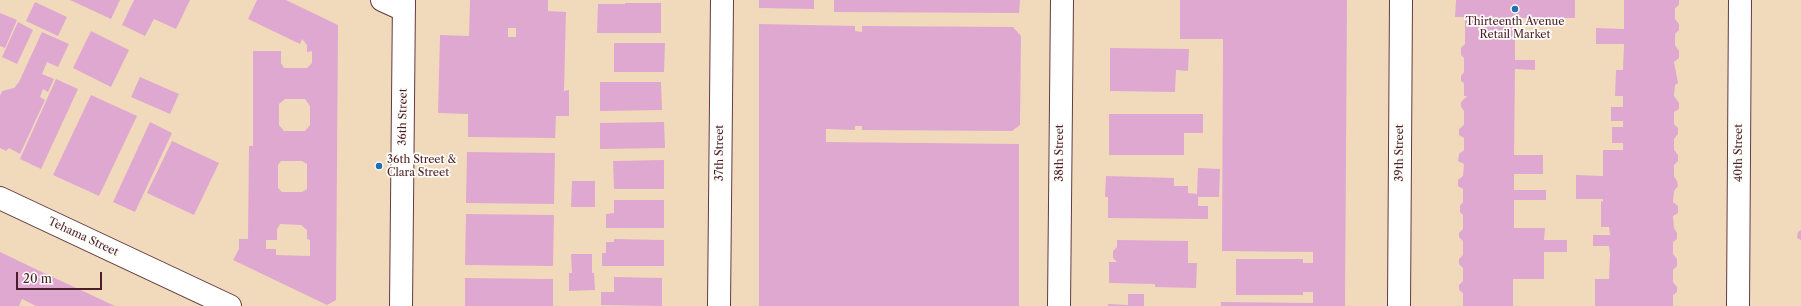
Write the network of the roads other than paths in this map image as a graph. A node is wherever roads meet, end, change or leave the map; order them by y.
1 (382, 0) edge
2 (722, 0) edge
3 (1062, 0) edge
4 (1401, 0) edge
5 (1740, 0) edge
6 (404, 5) edge
7 (0, 198) edge
8 (230, 306) edge
9 (401, 306) edge
10 (719, 306) edge
11 (1059, 306) edge
12 (1399, 306) edge
13 (1738, 306) edge

1 - 6 street
2 - 10 street, 37th Street
3 - 11 street, 38th Street
4 - 12 street, 39th Street
5 - 13 street, 40th Street
6 - 9 street, 36th Street
7 - 8 street, Tehama Street

